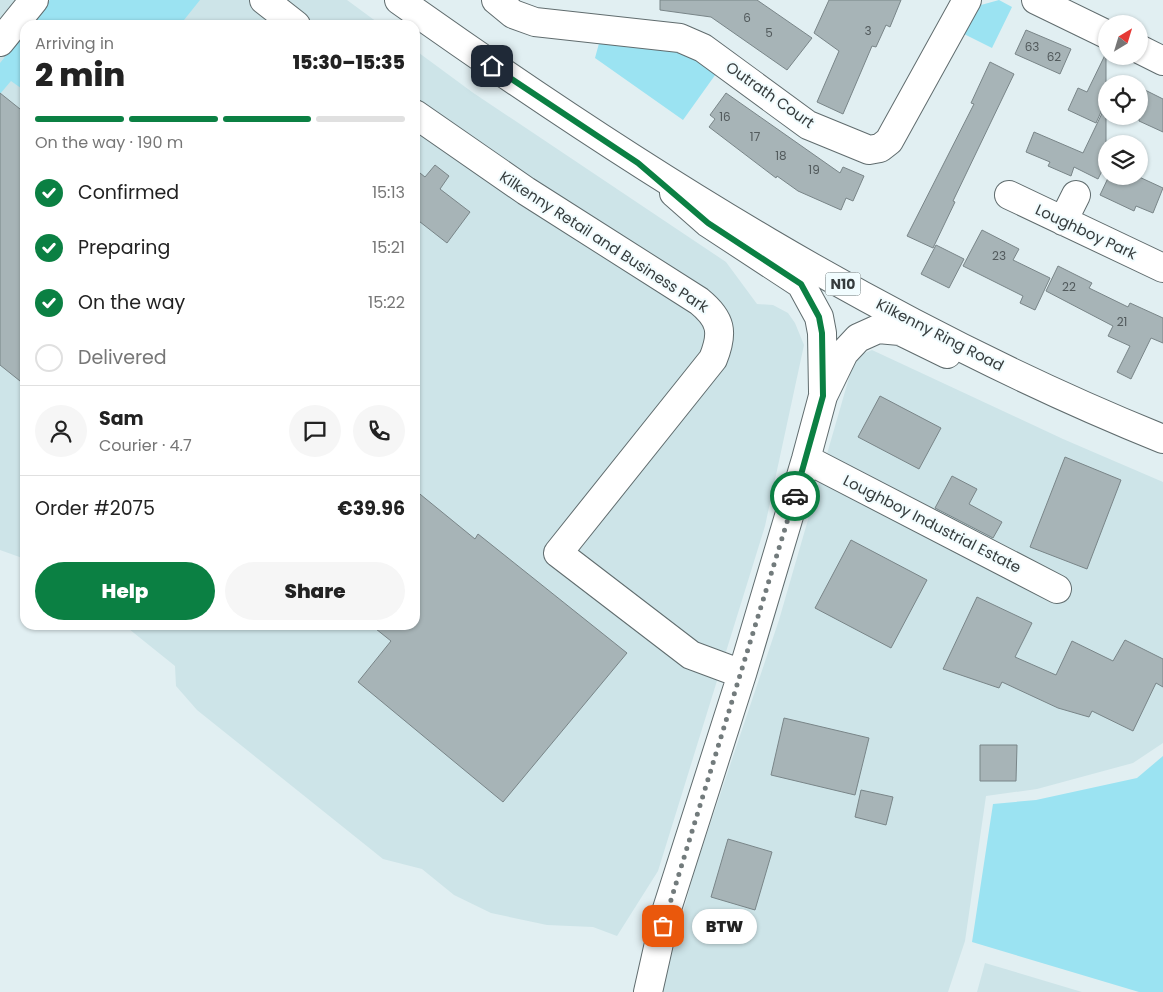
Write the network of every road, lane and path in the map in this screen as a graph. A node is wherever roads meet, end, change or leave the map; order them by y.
1 (34, 0) edge
2 (264, 0) edge
3 (399, 0) edge
4 (496, 0) edge
5 (968, 0) edge
6 (1048, 3) edge
7 (290, 20) edge
8 (1098, 30) edge
9 (0, 42) edge
10 (1148, 54) edge
11 (1163, 61) edge
12 (420, 118) edge
13 (638, 163) junction
14 (1009, 195) dead end
15 (1076, 195) dead end
16 (1063, 221) junction
17 (1163, 268) edge
18 (1054, 393) junction
19 (823, 396) junction
20 (1163, 440) edge
21 (806, 459) junction
22 (1057, 590) dead end
23 (742, 674) junction
24 (648, 992) edge

1 - 9 main road
2 - 7 main road
3 - 13 main road, Kilkenny Ring Road / N10
4 - 5 main road, Outrath Court
6 - 8 main road
10 - 11 main road
12 - 23 main road, Kilkenny Retail and Business Park
13 - 18 main road, Kilkenny Ring Road / N10
13 - 19 main road
14 - 16 main road, Loughboy Park
15 - 16 main road
16 - 17 main road, Loughboy Park
18 - 19 main road
18 - 20 main road, Kilkenny Ring Road / N10
19 - 21 main road
21 - 22 main road, Loughboy Industrial Estate
21 - 23 main road
23 - 24 main road

